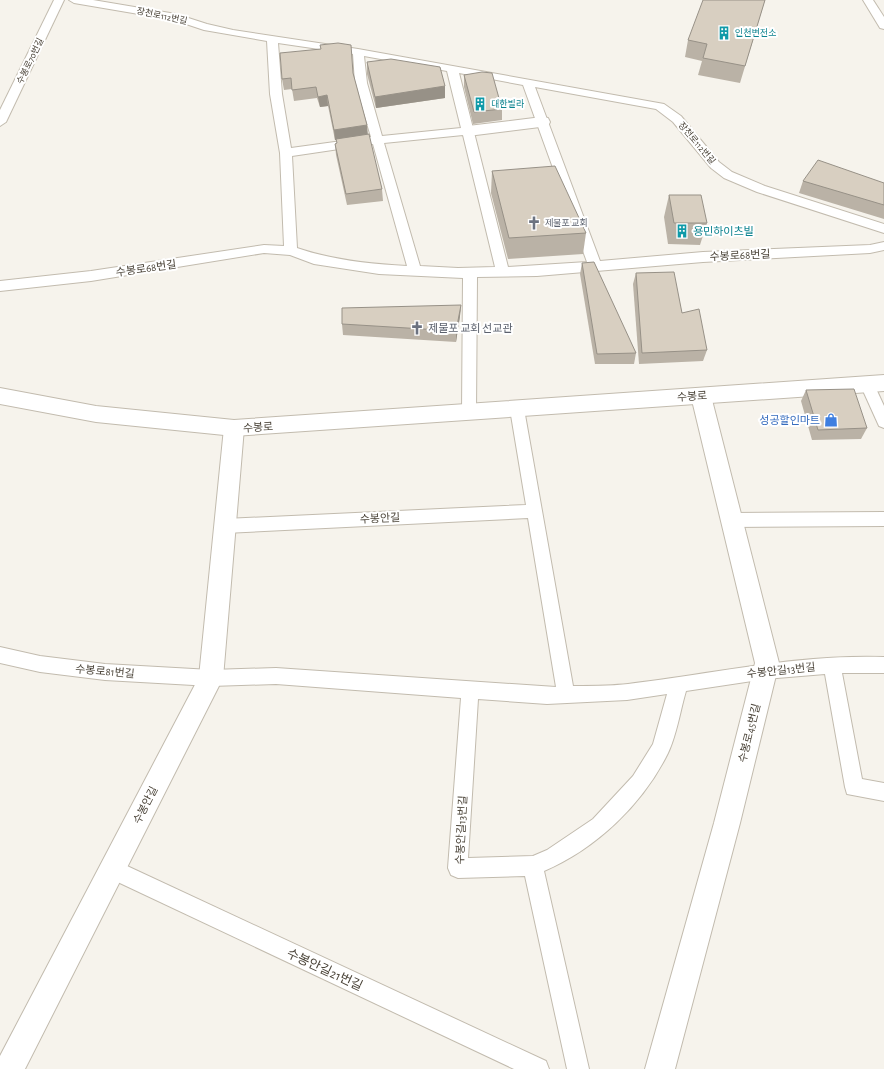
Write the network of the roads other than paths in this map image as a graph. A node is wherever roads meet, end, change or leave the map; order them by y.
1 (59, 0) edge
2 (74, 0) edge
3 (868, 0) edge
4 (884, 26) edge
5 (272, 39) junction
6 (358, 52) junction
7 (452, 69) junction
8 (528, 83) junction
9 (0, 122) edge
10 (542, 122) junction
11 (468, 131) junction
12 (378, 140) junction
13 (286, 153) junction
14 (884, 229) edge
15 (884, 246) edge
16 (291, 251) junction
17 (595, 266) junction
18 (415, 271) junction
19 (503, 272) junction
20 (470, 273) junction
21 (0, 286) edge
22 (875, 384) edge
23 (0, 396) edge
24 (701, 396) junction
25 (517, 409) junction
26 (469, 412) junction
27 (884, 422) edge
28 (234, 428) junction
29 (535, 511) junction
30 (884, 519) edge
31 (732, 520) junction
32 (225, 526) junction
33 (0, 655) edge
34 (832, 666) junction
35 (884, 666) edge
36 (764, 671) junction
37 (211, 678) junction
38 (679, 684) junction
39 (470, 689) junction
40 (566, 695) junction
41 (884, 792) edge
42 (533, 866) junction
43 (112, 869) junction
44 (9, 1069) edge
45 (538, 1069) edge
46 (578, 1069) edge
47 (660, 1069) edge

1 - 9 lane, 수봉로70번길
2 - 5 lane, 장천로112번길
3 - 4 lane
5 - 6 lane, 장천로112번길
5 - 13 lane
6 - 7 lane, 장천로112번길
6 - 12 lane
7 - 8 lane, 장천로112번길
7 - 11 lane
8 - 10 lane
8 - 14 lane, 장천로112번길
10 - 11 street
10 - 17 lane
11 - 12 lane
11 - 19 lane
12 - 13 lane
12 - 18 lane
13 - 16 lane
15 - 17 lane, 수봉로68번길
16 - 18 lane, 수봉로68번길
16 - 21 lane, 수봉로68번길
17 - 19 lane, 수봉로68번길
18 - 20 lane, 수봉로68번길
19 - 20 lane, 수봉로68번길
20 - 26 lane
22 - 24 street, 수봉로
22 - 27 lane, 수봉로
23 - 28 street, 수봉로
24 - 25 street, 수봉로
24 - 31 street, 수봉로45번길
25 - 26 street, 수봉로
25 - 29 lane
26 - 28 street, 수봉로
28 - 32 street, 수봉안길
29 - 32 lane, 수봉안길
29 - 40 lane
30 - 31 lane
31 - 36 street, 수봉로45번길
32 - 37 street, 수봉안길
33 - 37 lane, 수봉로81번길
34 - 35 lane, 수봉안길13번길
34 - 36 lane, 수봉안길13번길
34 - 41 lane
36 - 38 lane, 수봉안길13번길
36 - 47 street, 수봉로45번길
37 - 39 lane, 수봉안길13번길
37 - 43 street, 수봉안길
38 - 40 lane, 수봉안길13번길
38 - 42 lane, 수봉안길13번길
39 - 40 lane, 수봉안길13번길
39 - 42 lane, 수봉안길13번길
42 - 46 lane
43 - 44 street, 수봉안길
43 - 45 lane, 수봉안길21번길

